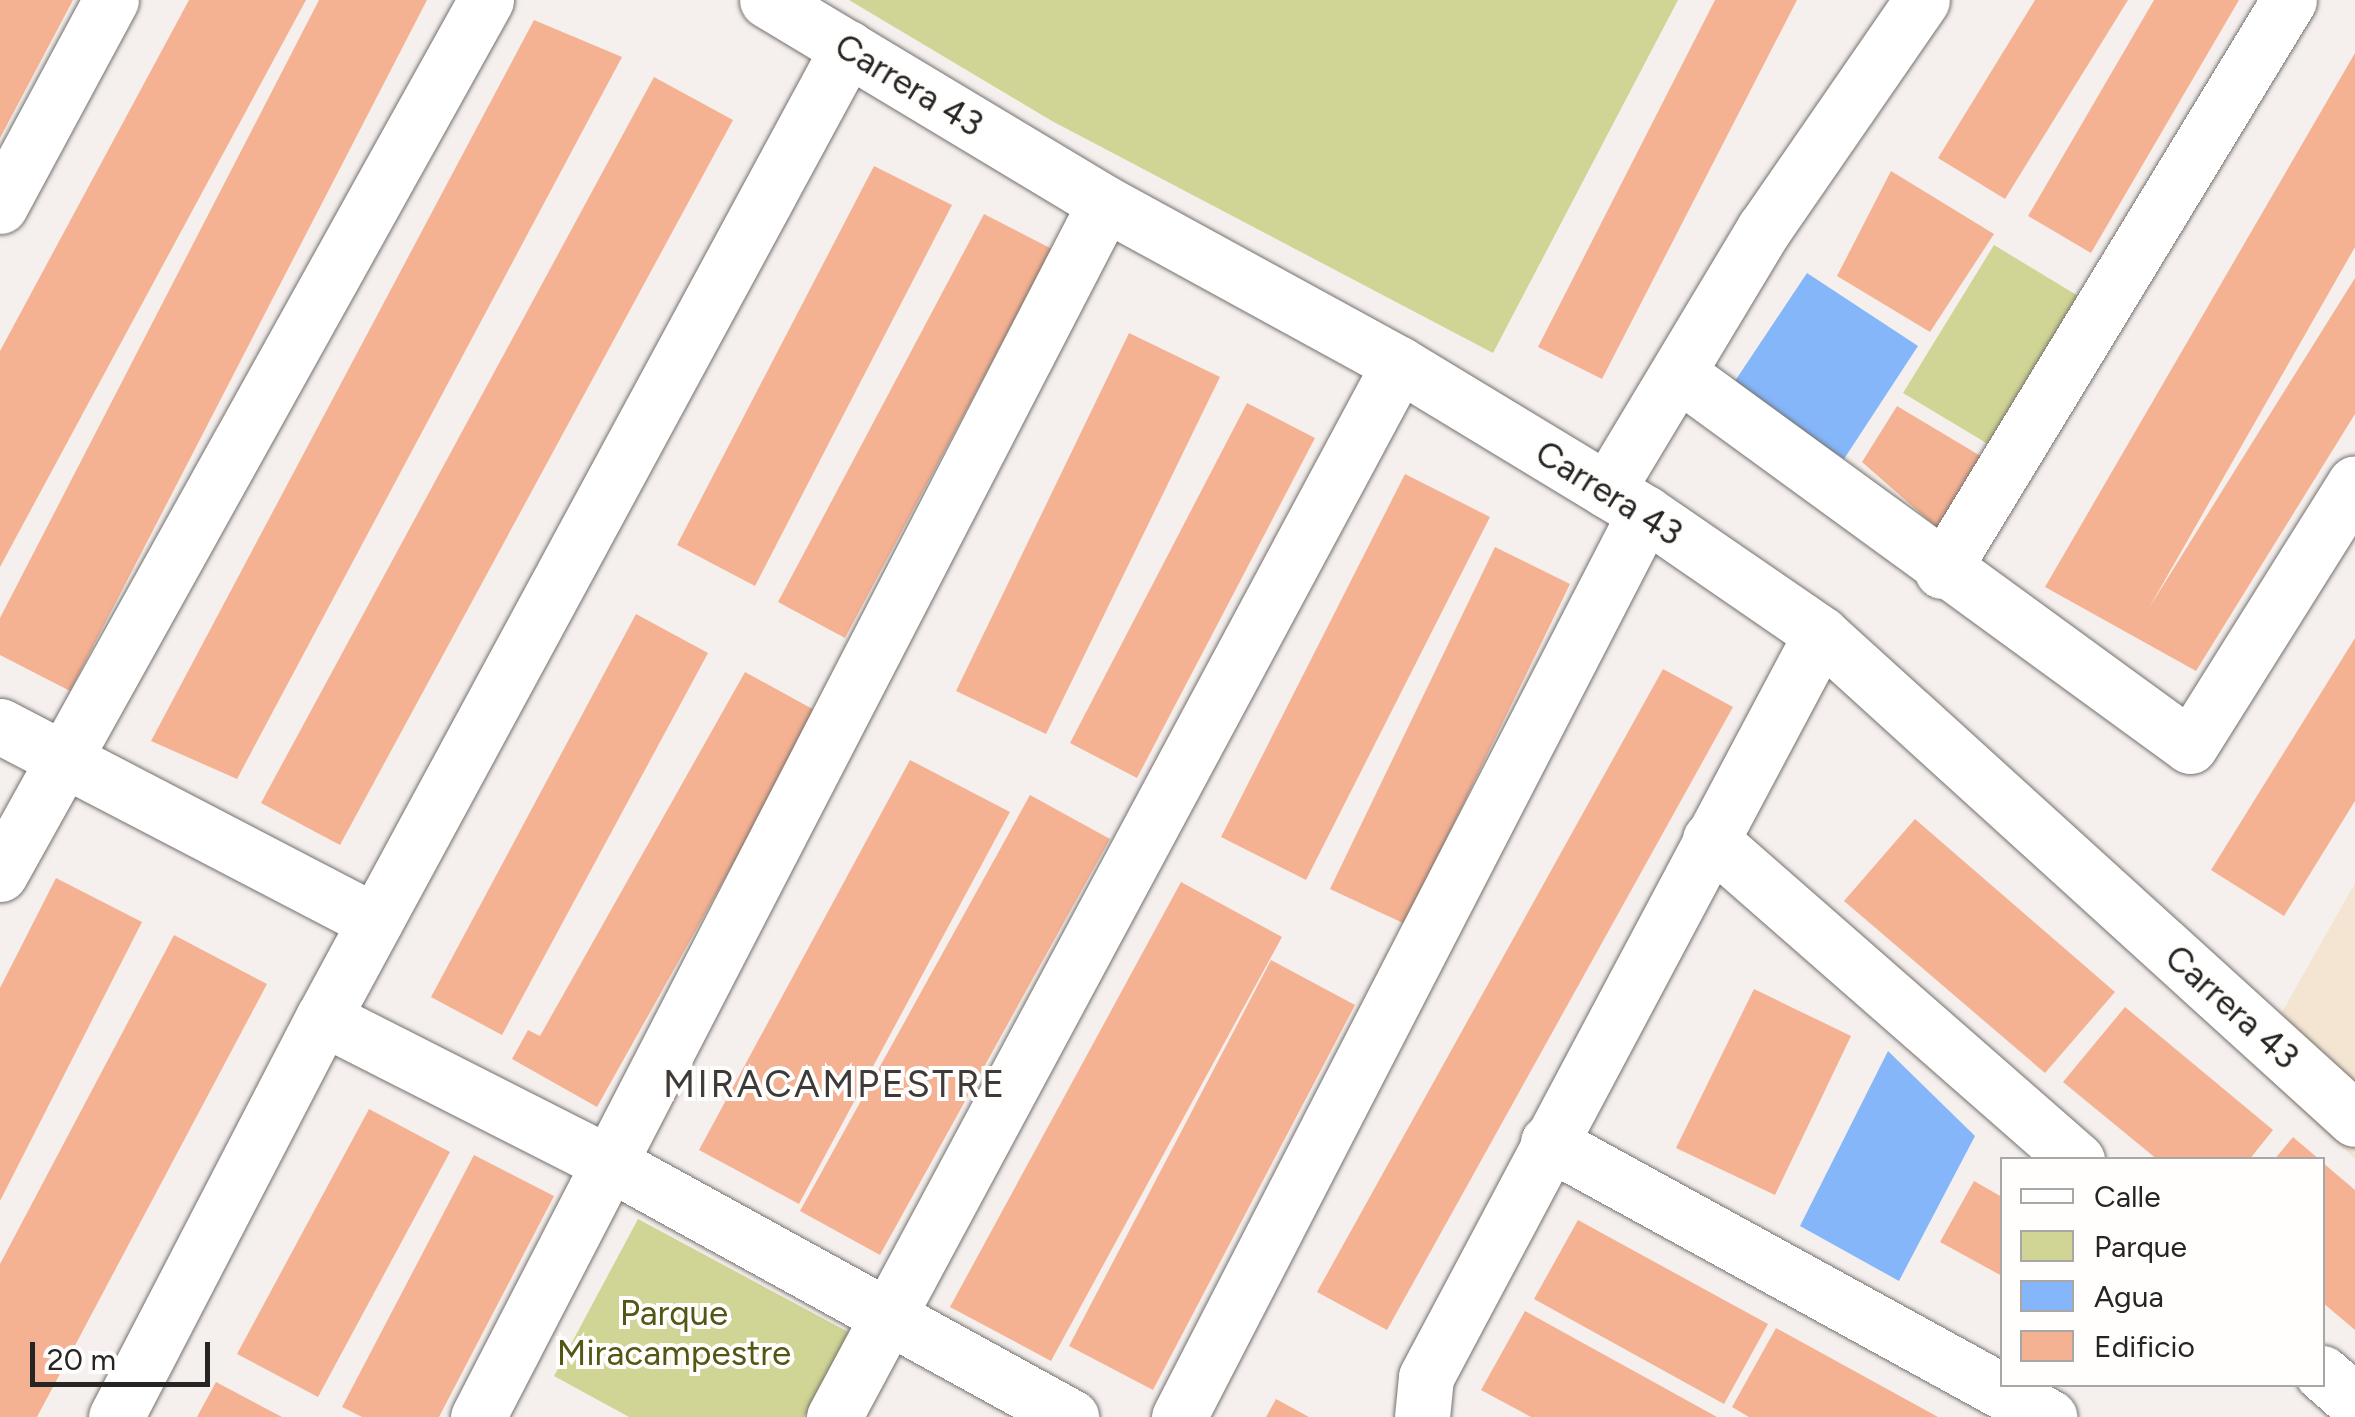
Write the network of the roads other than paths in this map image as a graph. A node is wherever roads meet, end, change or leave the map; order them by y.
1 (111, 0) edge
2 (486, 0) edge
3 (766, 0) edge
4 (1878, 0) edge
5 (1922, 0) edge
6 (2289, 0) edge
7 (848, 48) junction
8 (1105, 204) junction
9 (0, 206) edge
10 (1764, 229) junction
11 (1399, 364) junction
12 (1678, 373) junction
13 (2355, 482) edge
14 (1626, 501) junction
15 (1942, 572) junction
16 (1821, 634) junction
17 (0, 726) edge
18 (58, 760) junction
19 (1710, 839) junction
20 (0, 874) edge
21 (374, 921) junction
22 (322, 1018) junction
23 (2355, 1119) edge
24 (1548, 1142) junction
25 (2074, 1157) edge
26 (613, 1165) junction
27 (888, 1316) junction
28 (2325, 1376) edge
29 (2355, 1402) edge
30 (116, 1417) edge
31 (478, 1417) edge
32 (834, 1417) edge
33 (1071, 1417) edge
34 (1179, 1417) edge
35 (1422, 1417) edge
36 (2049, 1417) edge

1 - 9 street
2 - 18 street
3 - 7 street, Carrera 43
4 - 10 street
5 - 10 street
6 - 15 street
7 - 8 street, Carrera 43
7 - 21 street
8 - 11 street, Carrera 43
8 - 26 street
10 - 12 street
11 - 14 street, Carrera 43
11 - 27 street
12 - 14 street
12 - 15 street
13 - 15 street
14 - 16 street, Carrera 43
14 - 34 street
16 - 19 street
16 - 23 street, Carrera 43
17 - 18 street
18 - 20 street
18 - 21 street
19 - 24 street
19 - 25 street
21 - 22 street
22 - 26 street
22 - 30 street
24 - 35 street
24 - 36 street
26 - 27 street
26 - 31 street
27 - 32 street
27 - 33 street
28 - 29 street

